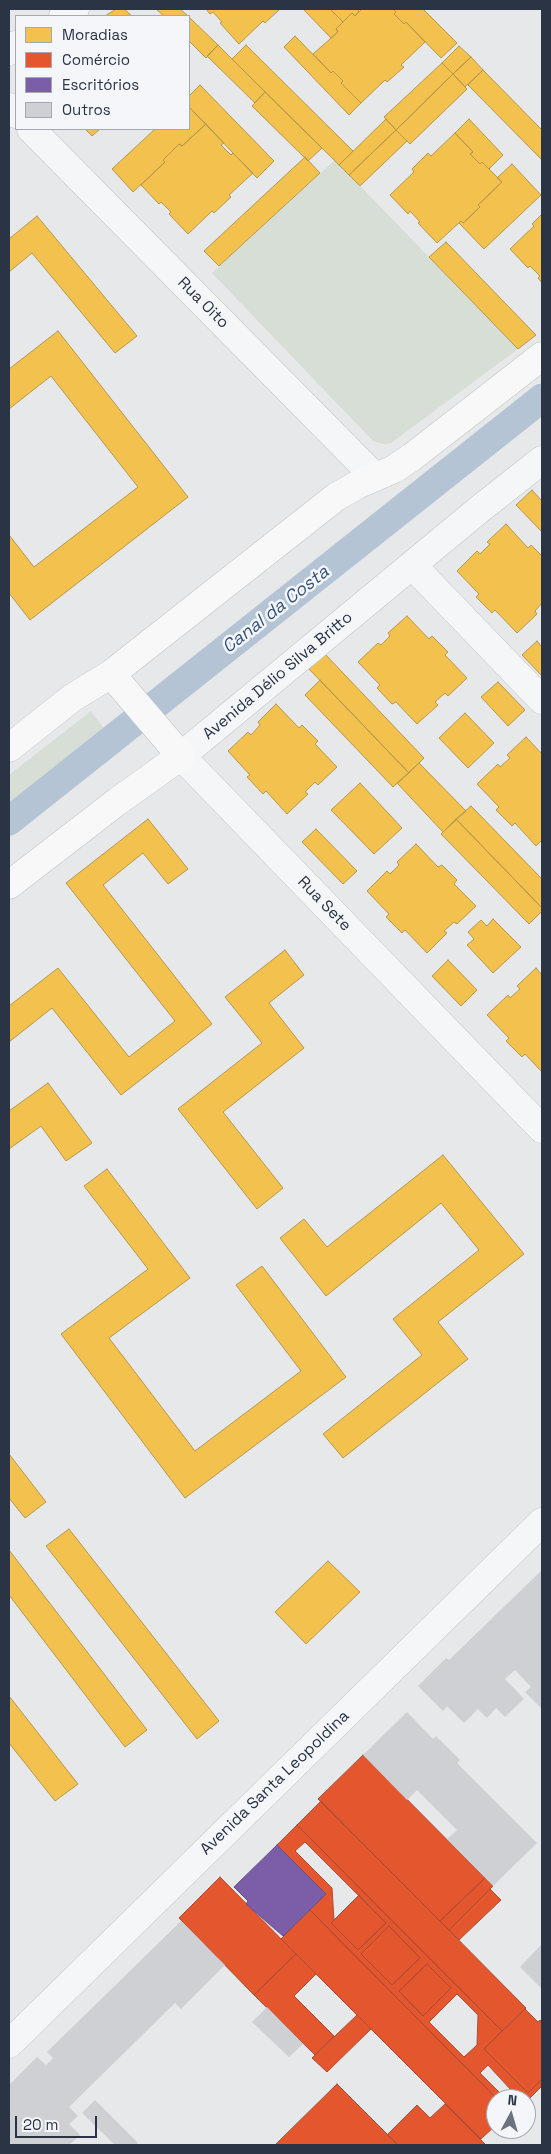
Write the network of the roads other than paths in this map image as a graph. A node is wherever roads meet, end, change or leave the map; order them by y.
1 (32, 130) edge
2 (542, 356) edge
3 (542, 460) edge
4 (375, 478) junction
5 (412, 565) junction
6 (111, 674) junction
7 (542, 700) edge
8 (9, 748) edge
9 (181, 756) junction
10 (9, 885) edge
11 (542, 1129) edge
12 (542, 1522) edge
13 (9, 2044) edge

1 - 4 street, Rua Oito
2 - 4 main road
3 - 5 street, Avenida Délio Silva Britto
4 - 6 main road
5 - 7 street
5 - 9 street, Avenida Délio Silva Britto
6 - 8 main road
6 - 9 main road, Rua Sete
9 - 10 main road, Avenida Délio Silva Britto
9 - 11 street, Rua Sete
12 - 13 street, Avenida Santa Leopoldina

